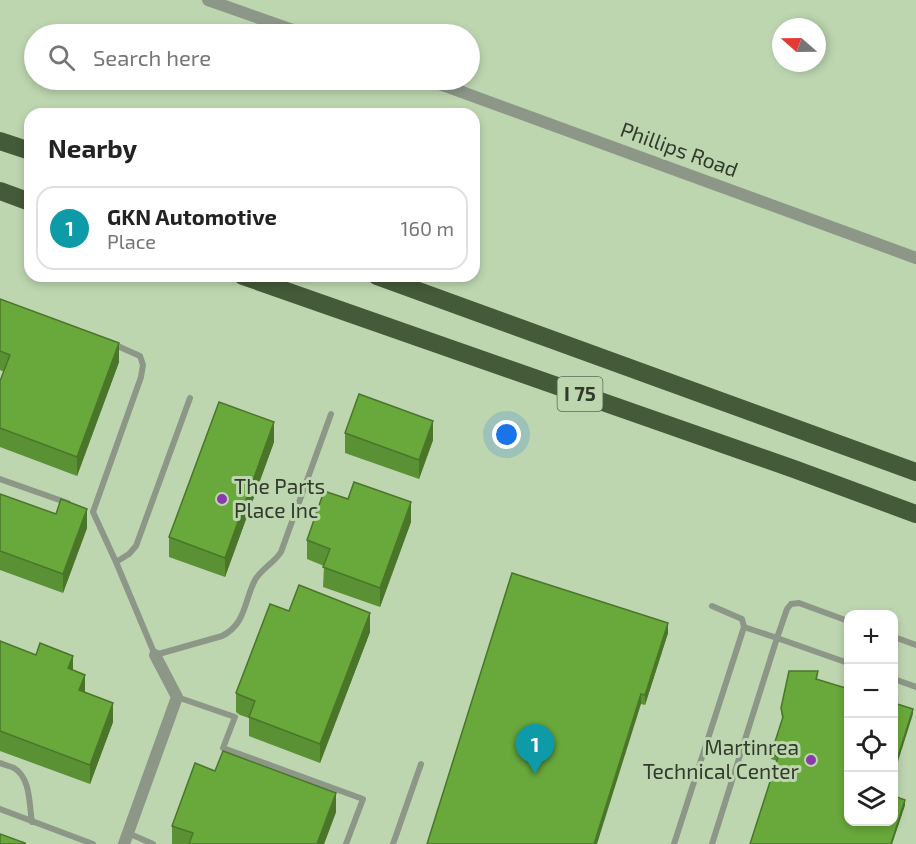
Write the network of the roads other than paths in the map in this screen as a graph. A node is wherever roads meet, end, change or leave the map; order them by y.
1 (208, 0) edge
2 (228, 3) edge
3 (279, 24) edge
4 (456, 90) edge
5 (0, 141) edge
6 (24, 150) edge
7 (0, 191) edge
8 (24, 200) edge
9 (916, 258) edge
10 (260, 282) edge
11 (394, 282) edge
12 (107, 342) edge
13 (190, 398) dead end
14 (331, 414) dead end
15 (916, 472) edge
16 (0, 479) edge
17 (73, 505) edge
18 (83, 508) edge
19 (93, 512) junction
20 (916, 514) edge
21 (116, 562) junction
22 (712, 606) dead end
23 (844, 619) edge
24 (744, 627) junction
25 (777, 638) junction
26 (898, 638) edge
27 (916, 645) edge
28 (155, 655) junction
29 (844, 661) edge
30 (898, 680) edge
31 (916, 687) edge
32 (177, 697) junction
33 (0, 763) edge
34 (421, 764) dead end
35 (0, 809) edge
36 (32, 822) junction
37 (126, 839) edge
38 (93, 844) edge
39 (153, 844) edge
40 (346, 844) edge
41 (393, 844) edge
42 (674, 844) edge
43 (712, 844) edge

1 - 2 street
2 - 3 street
4 - 9 street, Phillips Road
5 - 6 highway
7 - 8 highway
10 - 20 highway, I 75
11 - 15 highway, I 75
12 - 19 lane
13 - 21 lane
14 - 28 lane
16 - 17 lane
18 - 19 lane
19 - 21 lane
21 - 28 lane
22 - 24 lane
23 - 25 lane
24 - 25 lane
24 - 42 lane
25 - 29 lane
25 - 43 lane
26 - 27 lane
28 - 32 street
30 - 31 lane
32 - 37 street
32 - 40 lane
33 - 36 lane
34 - 41 lane
35 - 36 lane
36 - 38 lane
37 - 39 lane

